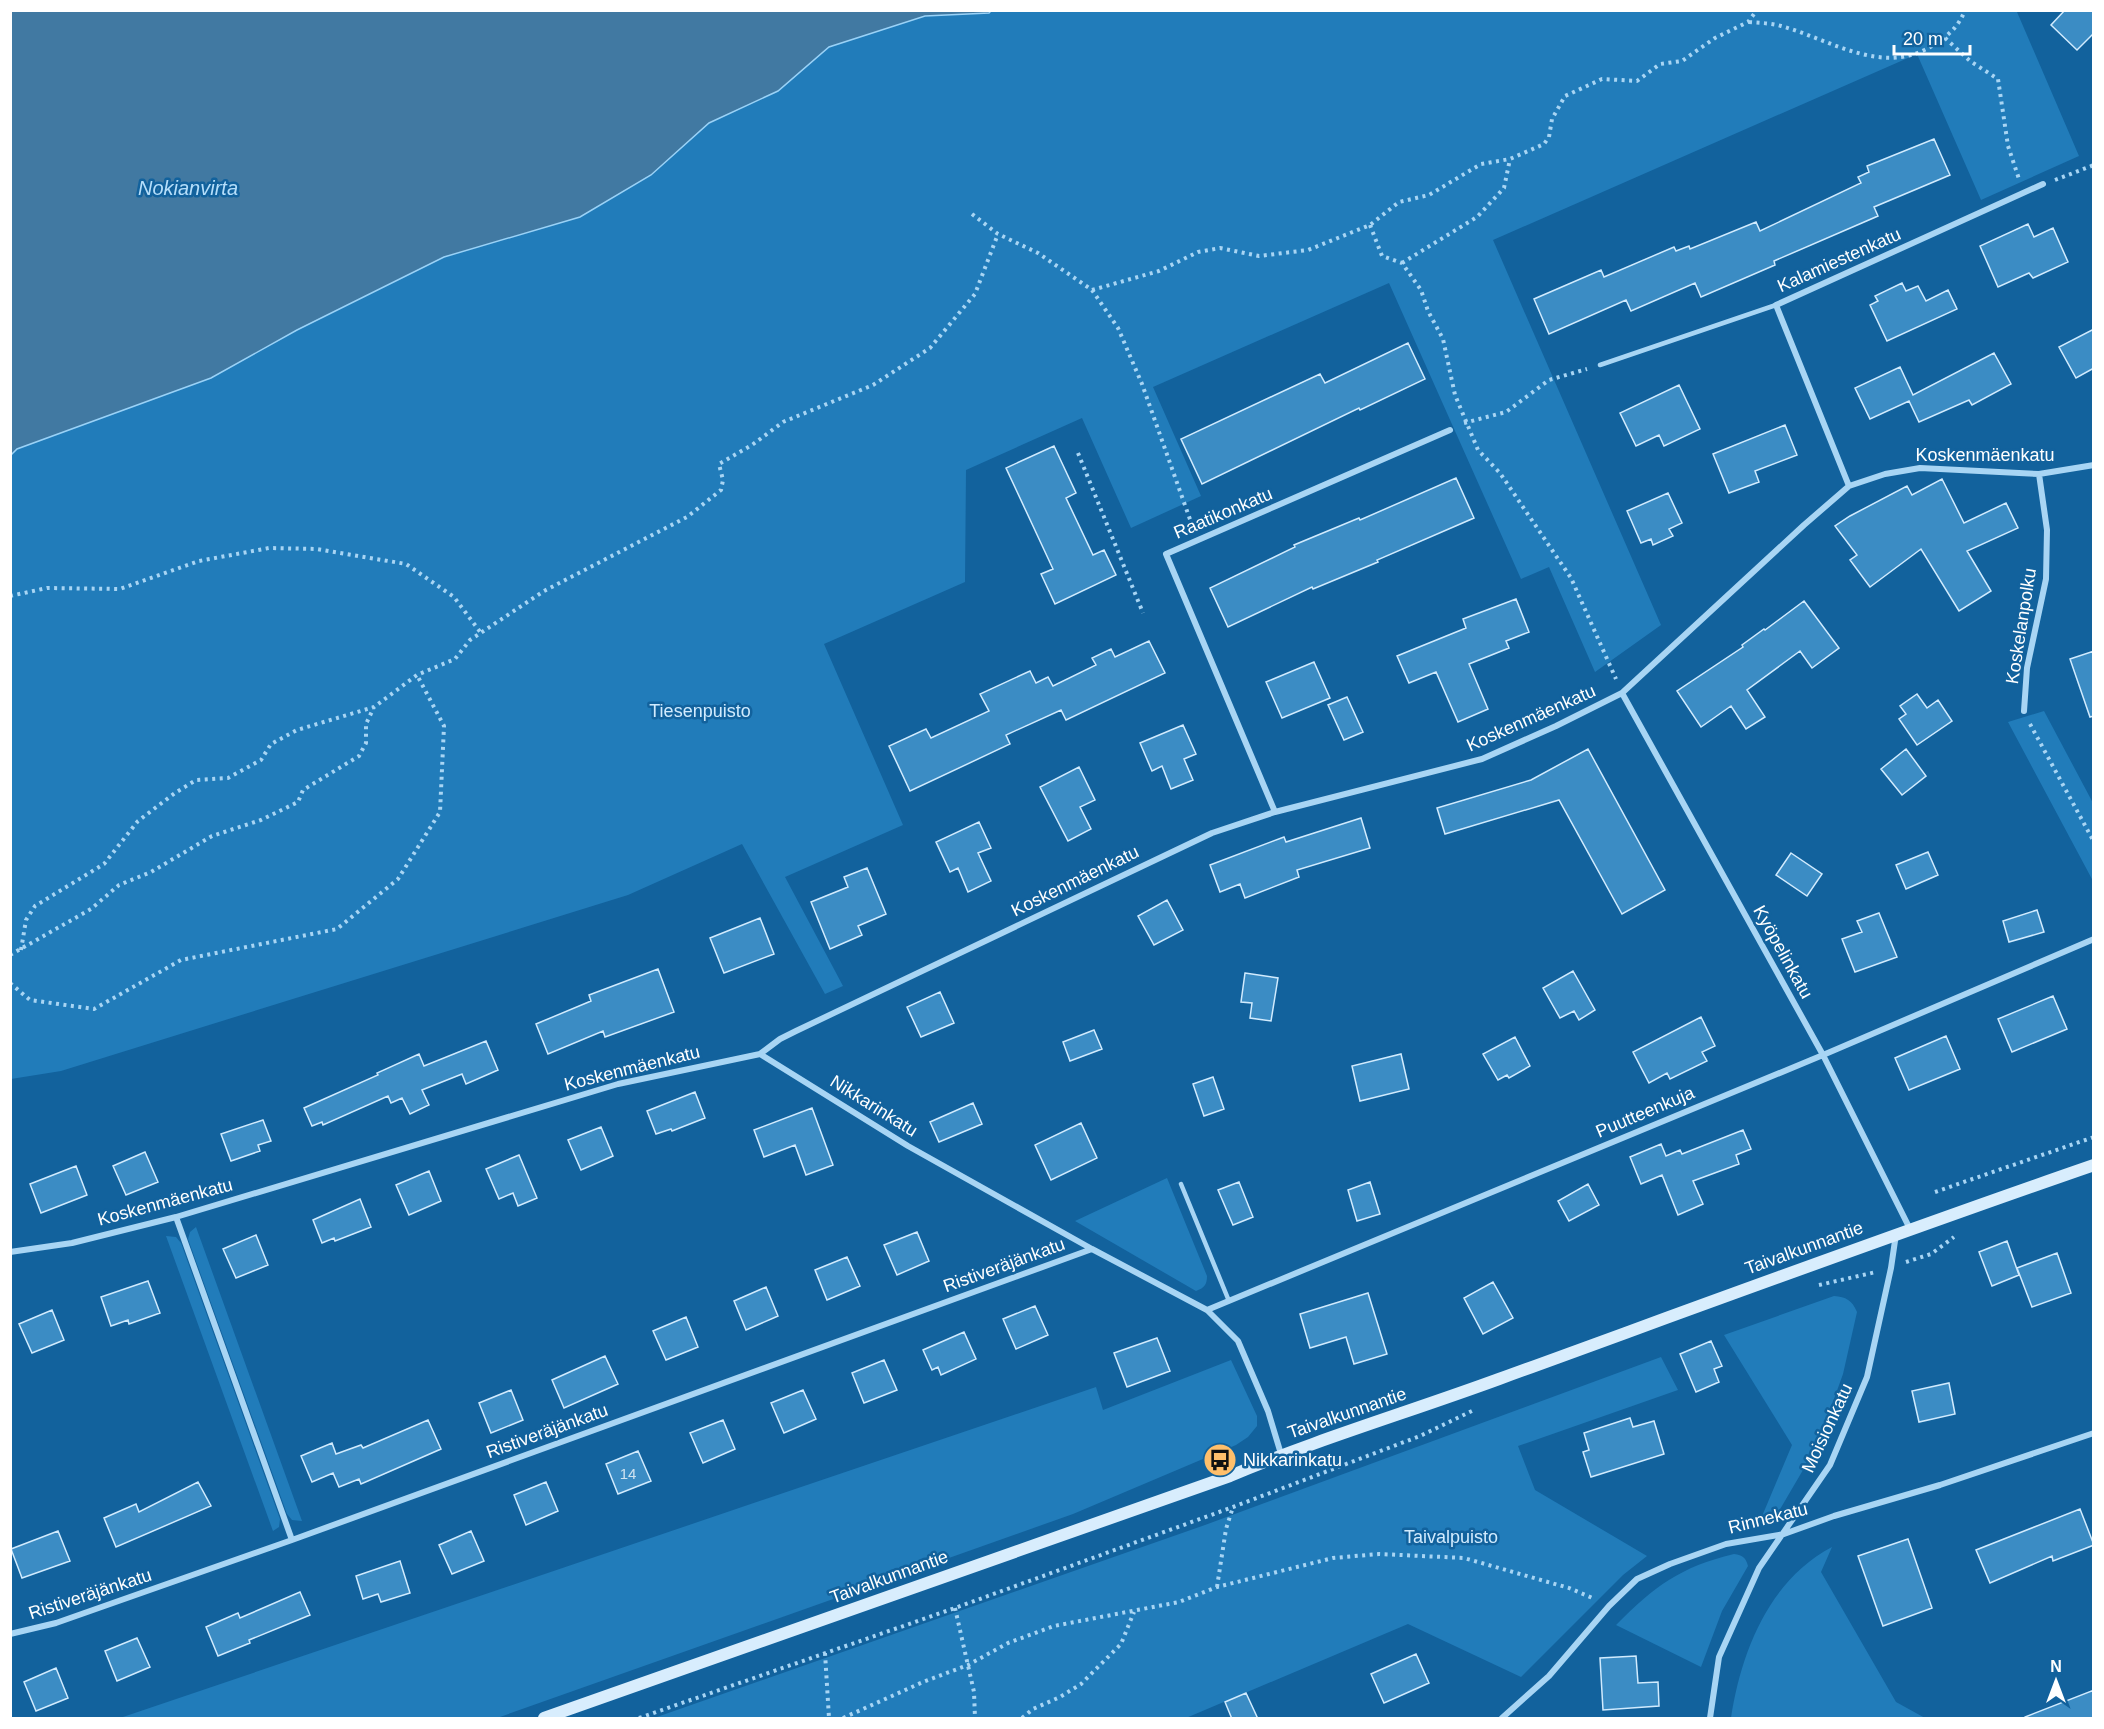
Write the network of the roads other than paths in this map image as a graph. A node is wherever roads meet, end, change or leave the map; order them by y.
1 (2043, 184) road end
2 (1776, 305) junction
3 (1600, 365) road end
4 (1450, 430) road end
5 (2094, 465) edge
6 (2039, 474) junction
7 (1849, 486) junction
8 (1622, 693) junction
9 (2024, 711) road end
10 (1275, 812) junction
11 (2094, 939) edge
12 (760, 1054) junction
13 (1823, 1054) junction
14 (2094, 1165) edge
15 (1181, 1184) dead end
16 (176, 1217) junction
17 (1910, 1229) junction
18 (1896, 1234) junction
19 (1092, 1248) junction
20 (10, 1252) edge
21 (1229, 1301) junction
22 (1207, 1310) junction
23 (2094, 1433) edge
24 (1281, 1455) junction
25 (1784, 1534) junction
26 (292, 1540) junction
27 (10, 1634) edge
28 (544, 1719) edge
29 (1502, 1719) edge
30 (1710, 1719) edge

1 - 2 street, Kalamiestenkatu
2 - 3 lane
2 - 7 street, Kalamiestenkatu
4 - 10 street, Raatikonkatu
5 - 6 street, Koskenmäenkatu
6 - 7 street, Koskenmäenkatu
6 - 9 street, Koskelanpolku
7 - 8 street, Koskenmäenkatu
8 - 10 street, Koskenmäenkatu
8 - 13 street, Kyöpelinkatu
10 - 12 street, Koskenmäenkatu
11 - 13 street, Puutteenkuja
12 - 16 street, Koskenmäenkatu
12 - 19 street, Nikkarinkatu
13 - 17 street, Kyöpelinkatu
13 - 21 street, Puutteenkuja
14 - 17 main road, Taivalkunnantie
15 - 21 lane
16 - 20 street, Koskenmäenkatu
16 - 26 street
17 - 18 main road, Taivalkunnantie
18 - 24 main road, Taivalkunnantie
18 - 25 street, Moisionkatu
19 - 22 street, Nikkarinkatu
19 - 26 street, Ristiveräjänkatu
21 - 22 street, Puutteenkuja
22 - 24 street, Nikkarinkatu
23 - 25 street, Rinnekatu
24 - 28 main road, Taivalkunnantie
25 - 29 street, Rinnekatu
25 - 30 street, Moisionkatu
26 - 27 street, Ristiveräjänkatu

